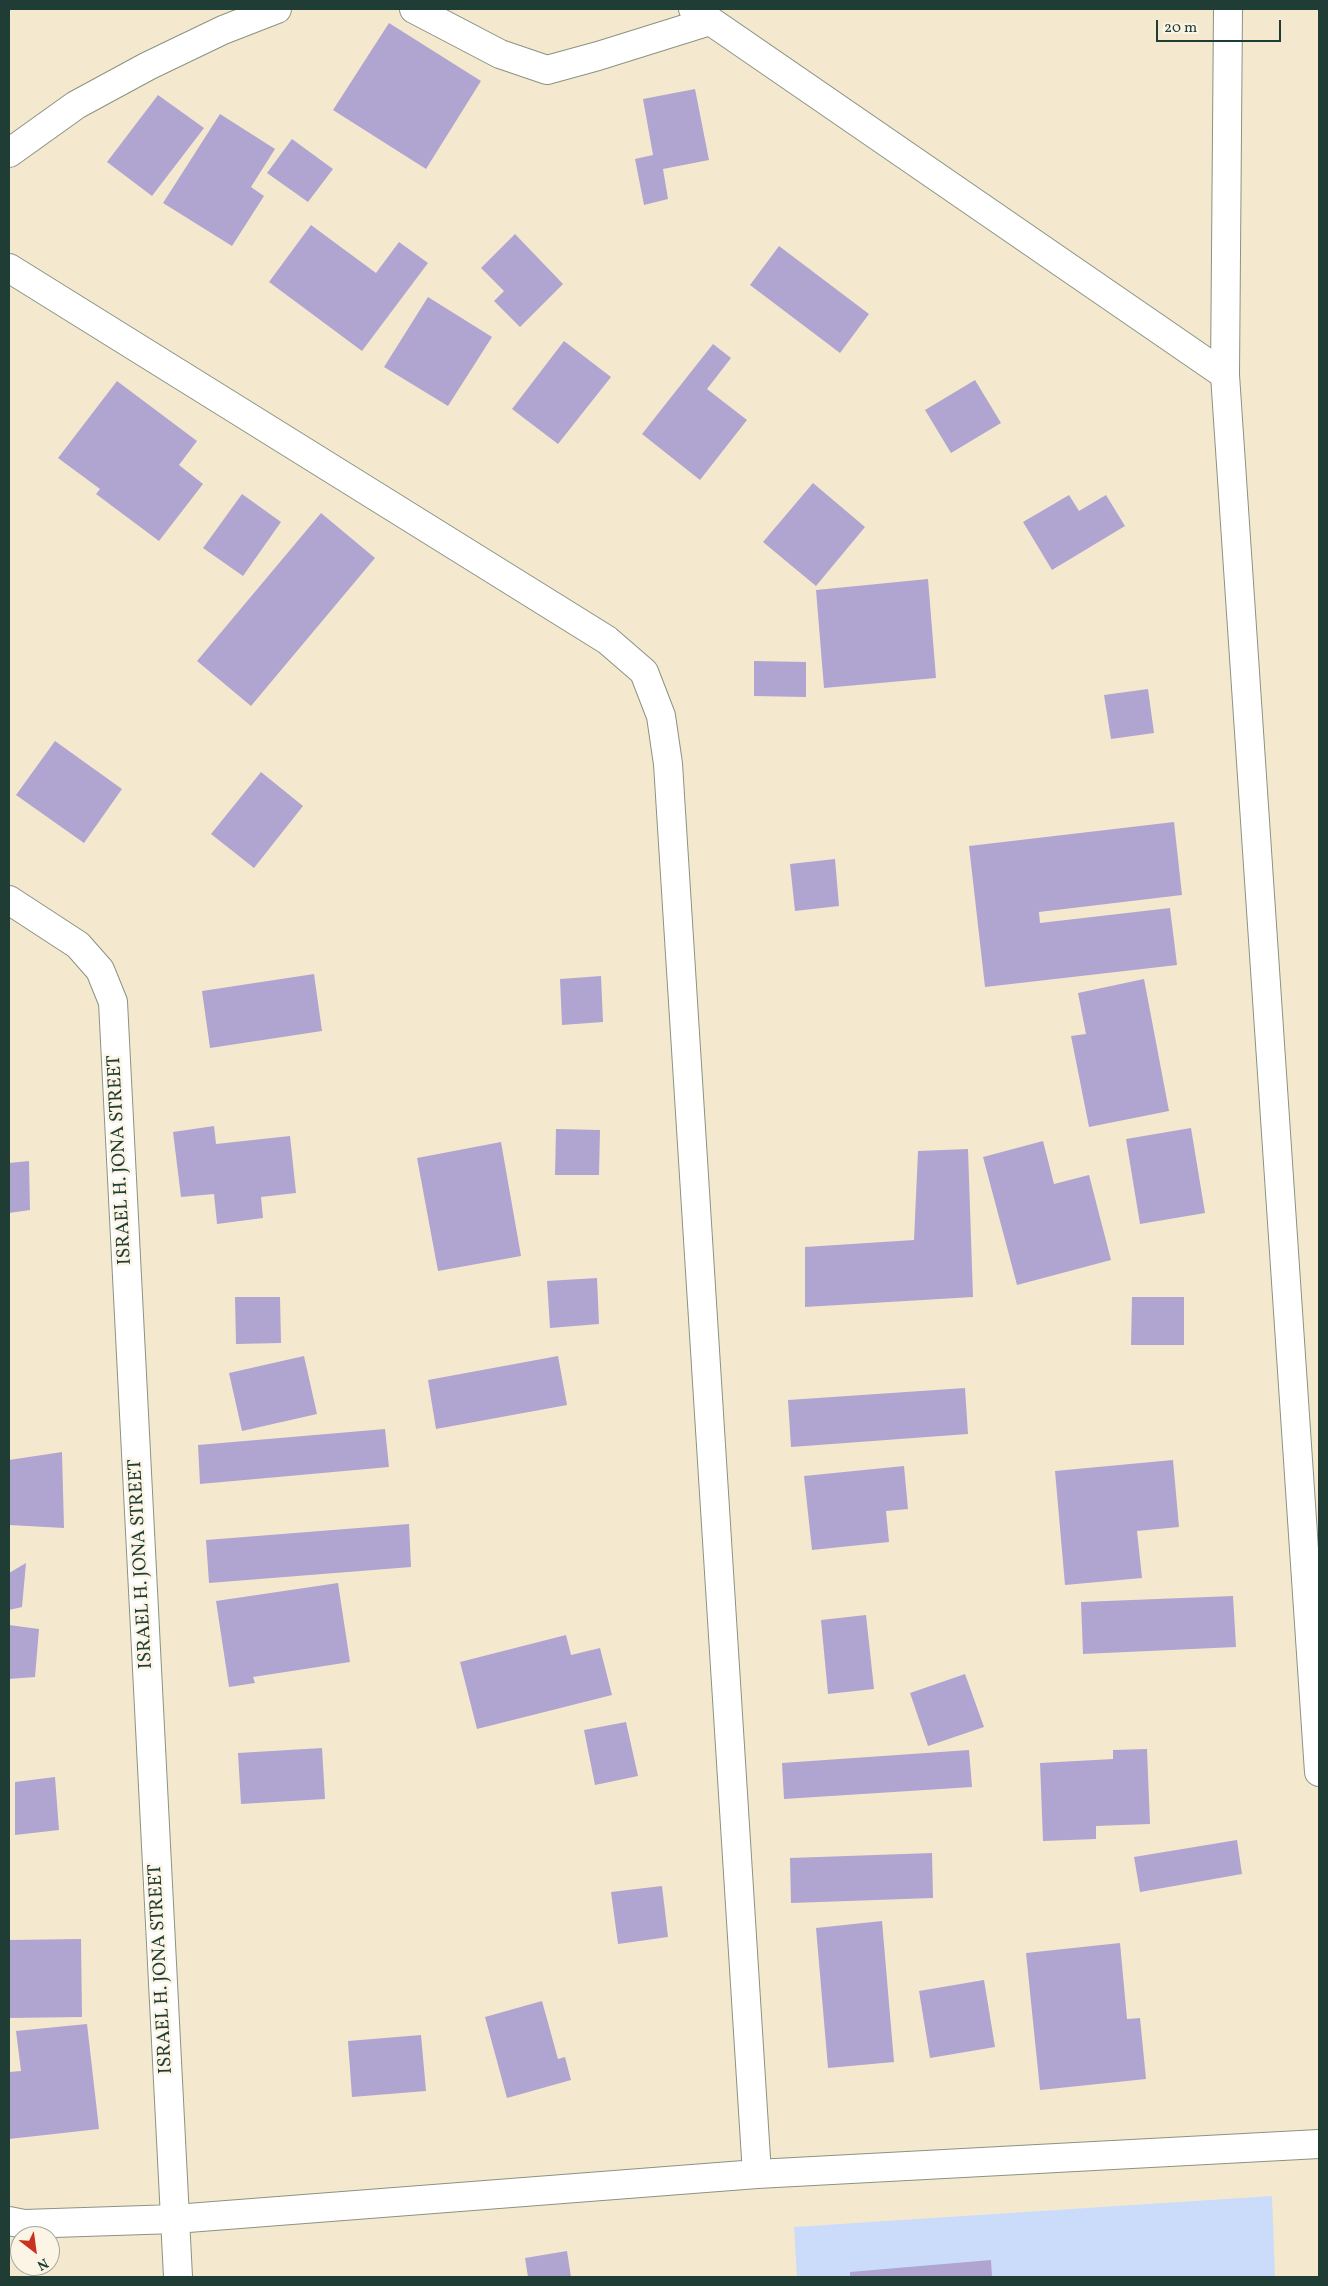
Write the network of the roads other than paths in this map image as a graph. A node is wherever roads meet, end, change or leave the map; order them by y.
1 (277, 9) edge
2 (414, 9) edge
3 (1228, 9) edge
4 (702, 15) edge
5 (9, 153) edge
6 (9, 268) edge
7 (1225, 375) junction
8 (9, 900) edge
9 (1319, 1772) edge
10 (1319, 2144) edge
11 (758, 2174) junction
12 (175, 2219) junction
13 (9, 2221) edge
14 (178, 2277) edge

1 - 5 street
2 - 4 street
3 - 7 street
4 - 7 street
6 - 11 street
7 - 9 street
8 - 12 street, ISRAEL H. JONA STREET
10 - 11 street
11 - 12 street
12 - 13 street
12 - 14 street, ISRAEL H. JONA STREET

